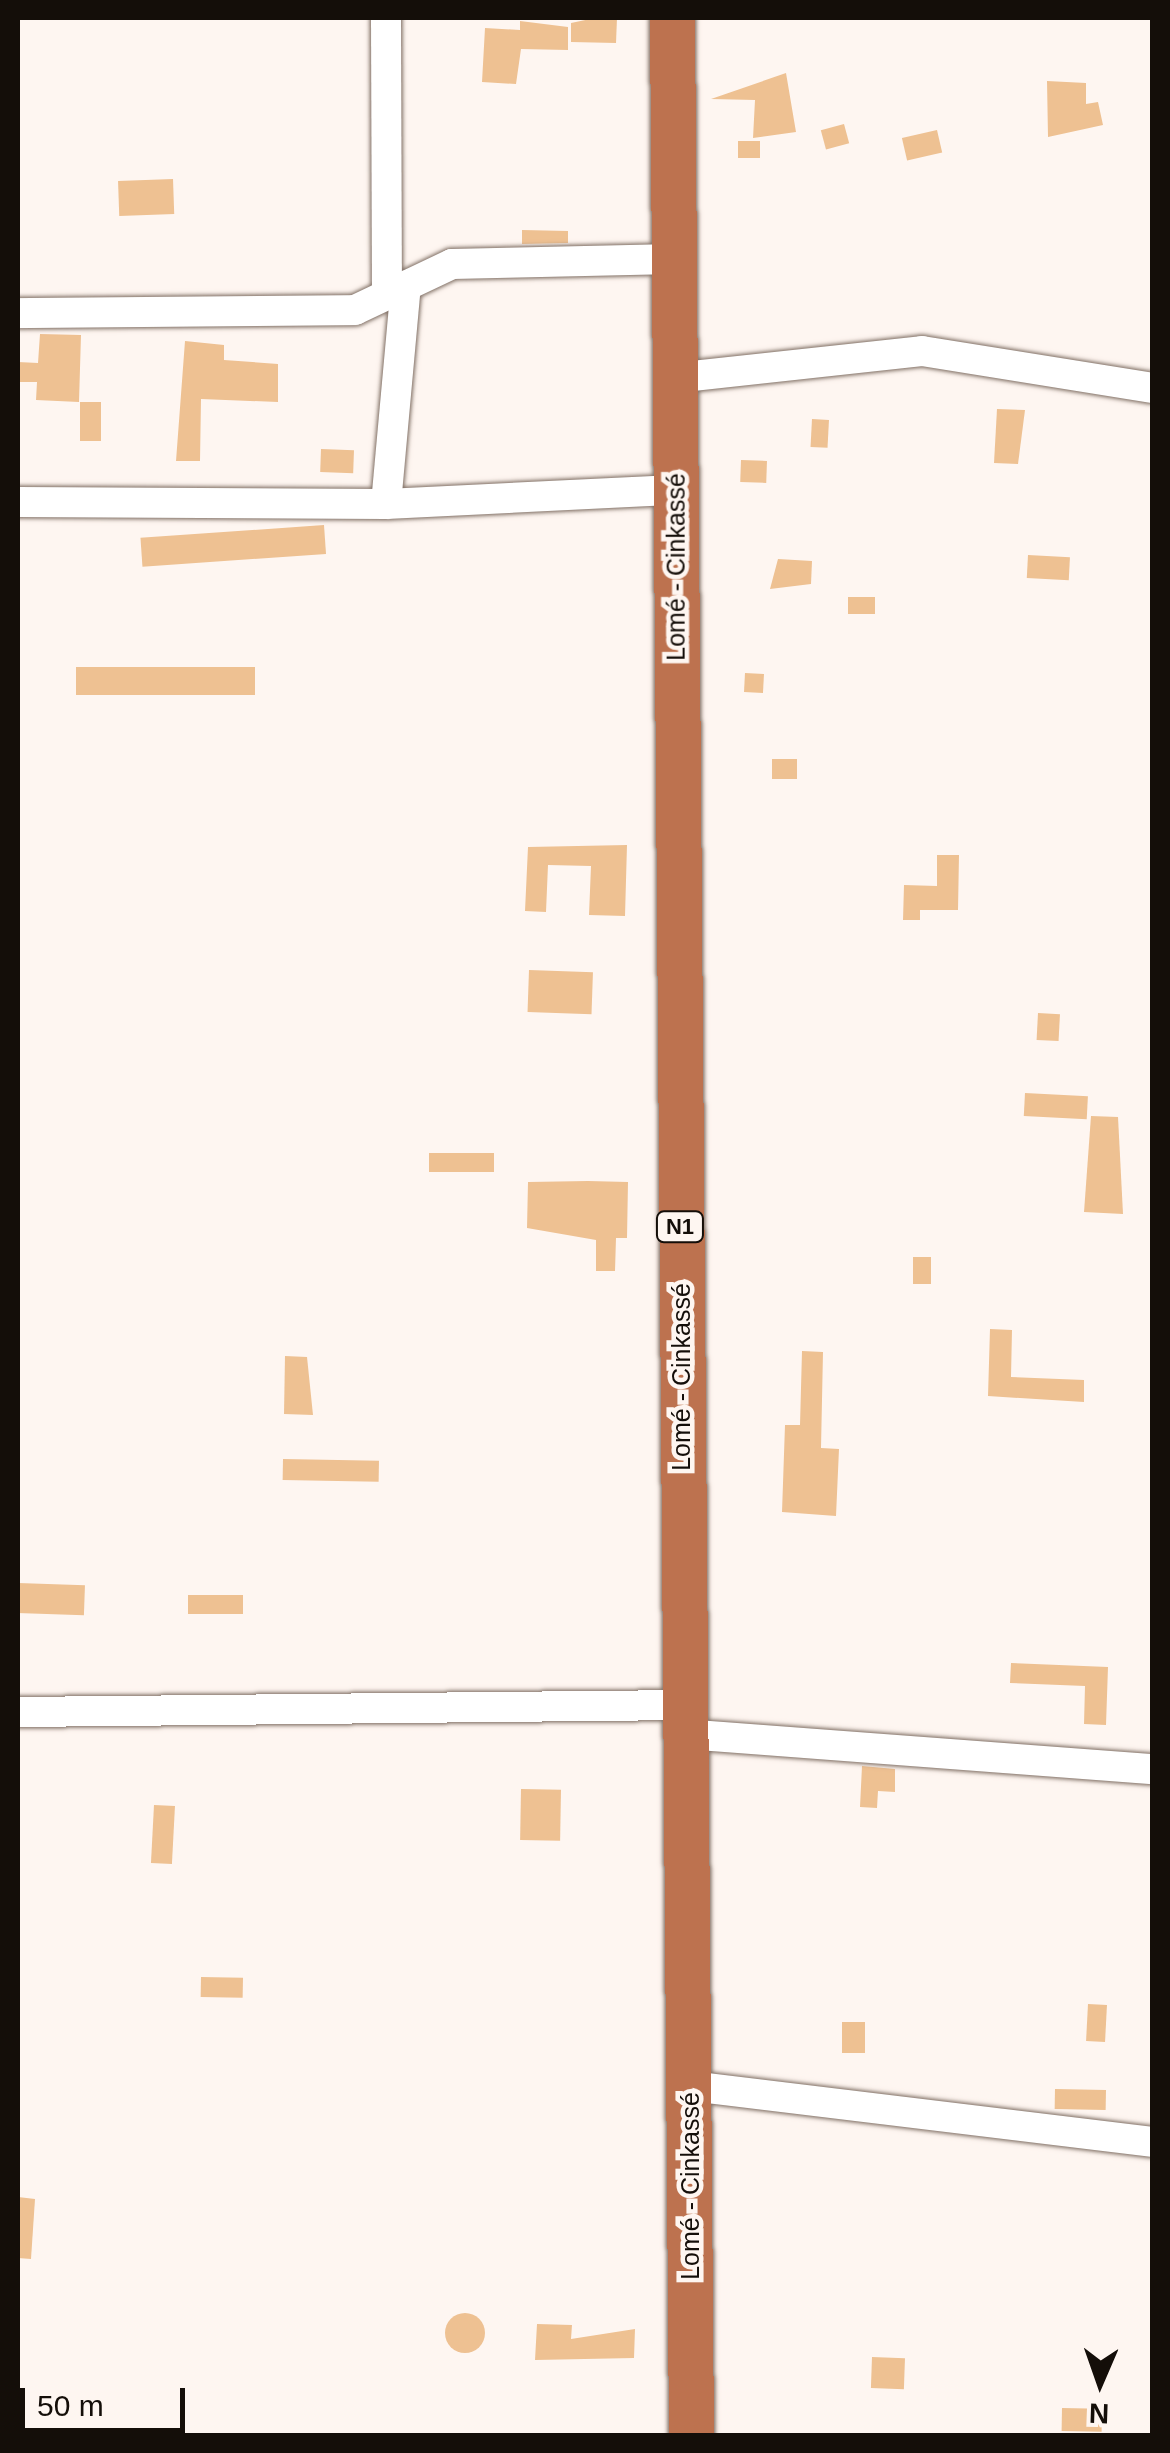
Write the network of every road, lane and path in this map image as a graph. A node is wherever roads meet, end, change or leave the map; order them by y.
1 (386, 18) edge
2 (672, 18) edge
3 (674, 258) junction
4 (396, 290) junction
5 (18, 313) edge
6 (674, 378) junction
7 (1152, 388) edge
8 (675, 490) junction
9 (18, 502) edge
10 (386, 504) junction
11 (18, 1712) edge
12 (684, 1720) junction
13 (1152, 1769) edge
14 (690, 2086) junction
15 (1152, 2142) edge
16 (690, 2436) edge

1 - 4 street
2 - 3 highway, Lomé - Cinkassé / N1
3 - 4 street
3 - 6 highway, Lomé - Cinkassé / N1
4 - 5 street
4 - 10 street
6 - 7 street
6 - 8 highway, Lomé - Cinkassé / N1
8 - 10 street
8 - 12 highway, Lomé - Cinkassé / N1
9 - 10 street
11 - 12 street
12 - 13 street
12 - 14 highway, Lomé - Cinkassé / N1
14 - 15 street
14 - 16 highway, Lomé - Cinkassé / N1

